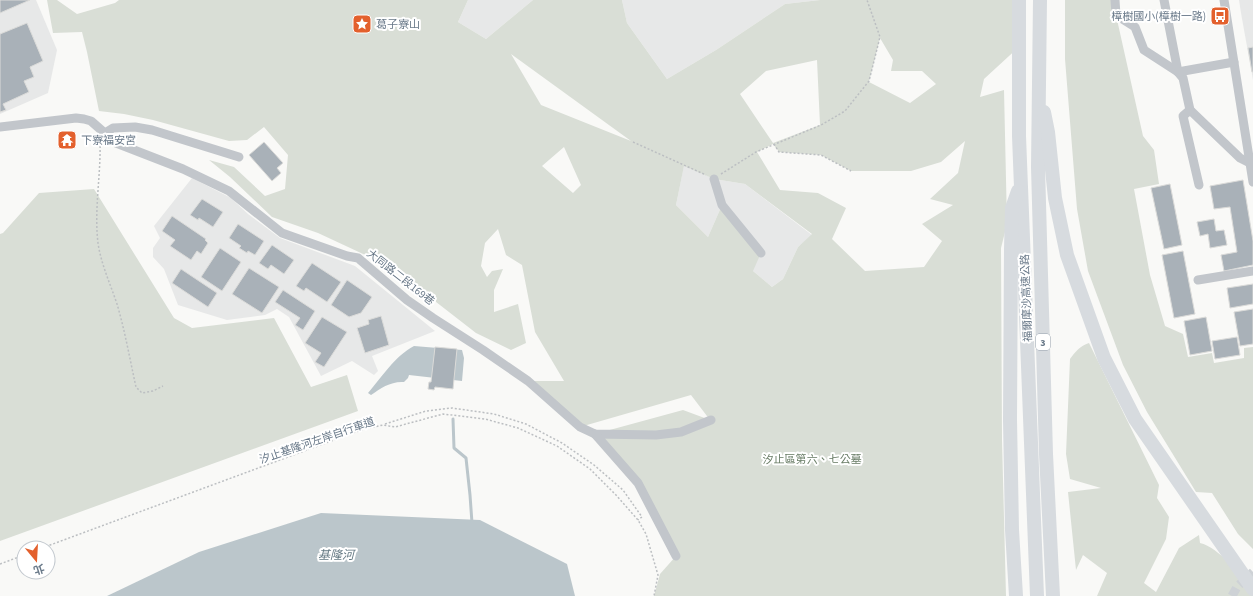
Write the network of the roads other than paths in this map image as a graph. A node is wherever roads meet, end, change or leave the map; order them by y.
1 (1019, 0) edge
2 (1040, 0) edge
3 (1115, 0) edge
4 (1164, 0) edge
5 (1224, 0) edge
6 (1234, 62) junction
7 (1178, 72) junction
8 (1038, 88) junction
9 (1190, 110) junction
10 (0, 127) edge
11 (102, 130) junction
12 (1250, 139) edge
13 (239, 157) dead end
14 (1250, 163) junction
15 (714, 179) road end
16 (1021, 181) junction
17 (1253, 181) edge
18 (1199, 185) dead end
19 (761, 253) dead end
20 (1253, 271) edge
21 (1198, 280) dead end
22 (711, 420) dead end
23 (596, 434) junction
24 (676, 556) dead end
25 (1238, 567) junction
26 (1253, 579) edge
27 (1253, 589) edge
28 (1016, 596) edge
29 (1037, 596) edge
30 (1053, 596) edge

1 - 16 highway, 福爾摩沙高速公路 / 3
2 - 8 highway, 福爾摩沙高速公路 / 3
3 - 7 street
4 - 7 street
5 - 6 street
6 - 7 street
6 - 12 street
7 - 9 street
8 - 25 highway
8 - 30 highway, 福爾摩沙高速公路 / 3
9 - 14 street
9 - 18 street
10 - 11 street, 大同路二段169巷
11 - 13 street
11 - 23 street, 大同路二段169巷
12 - 14 street
14 - 17 street
15 - 19 street
16 - 28 highway
16 - 29 highway, 福爾摩沙高速公路 / 3
20 - 21 street
22 - 23 street, 大同路二段169巷
23 - 24 street
25 - 26 highway
25 - 27 highway

